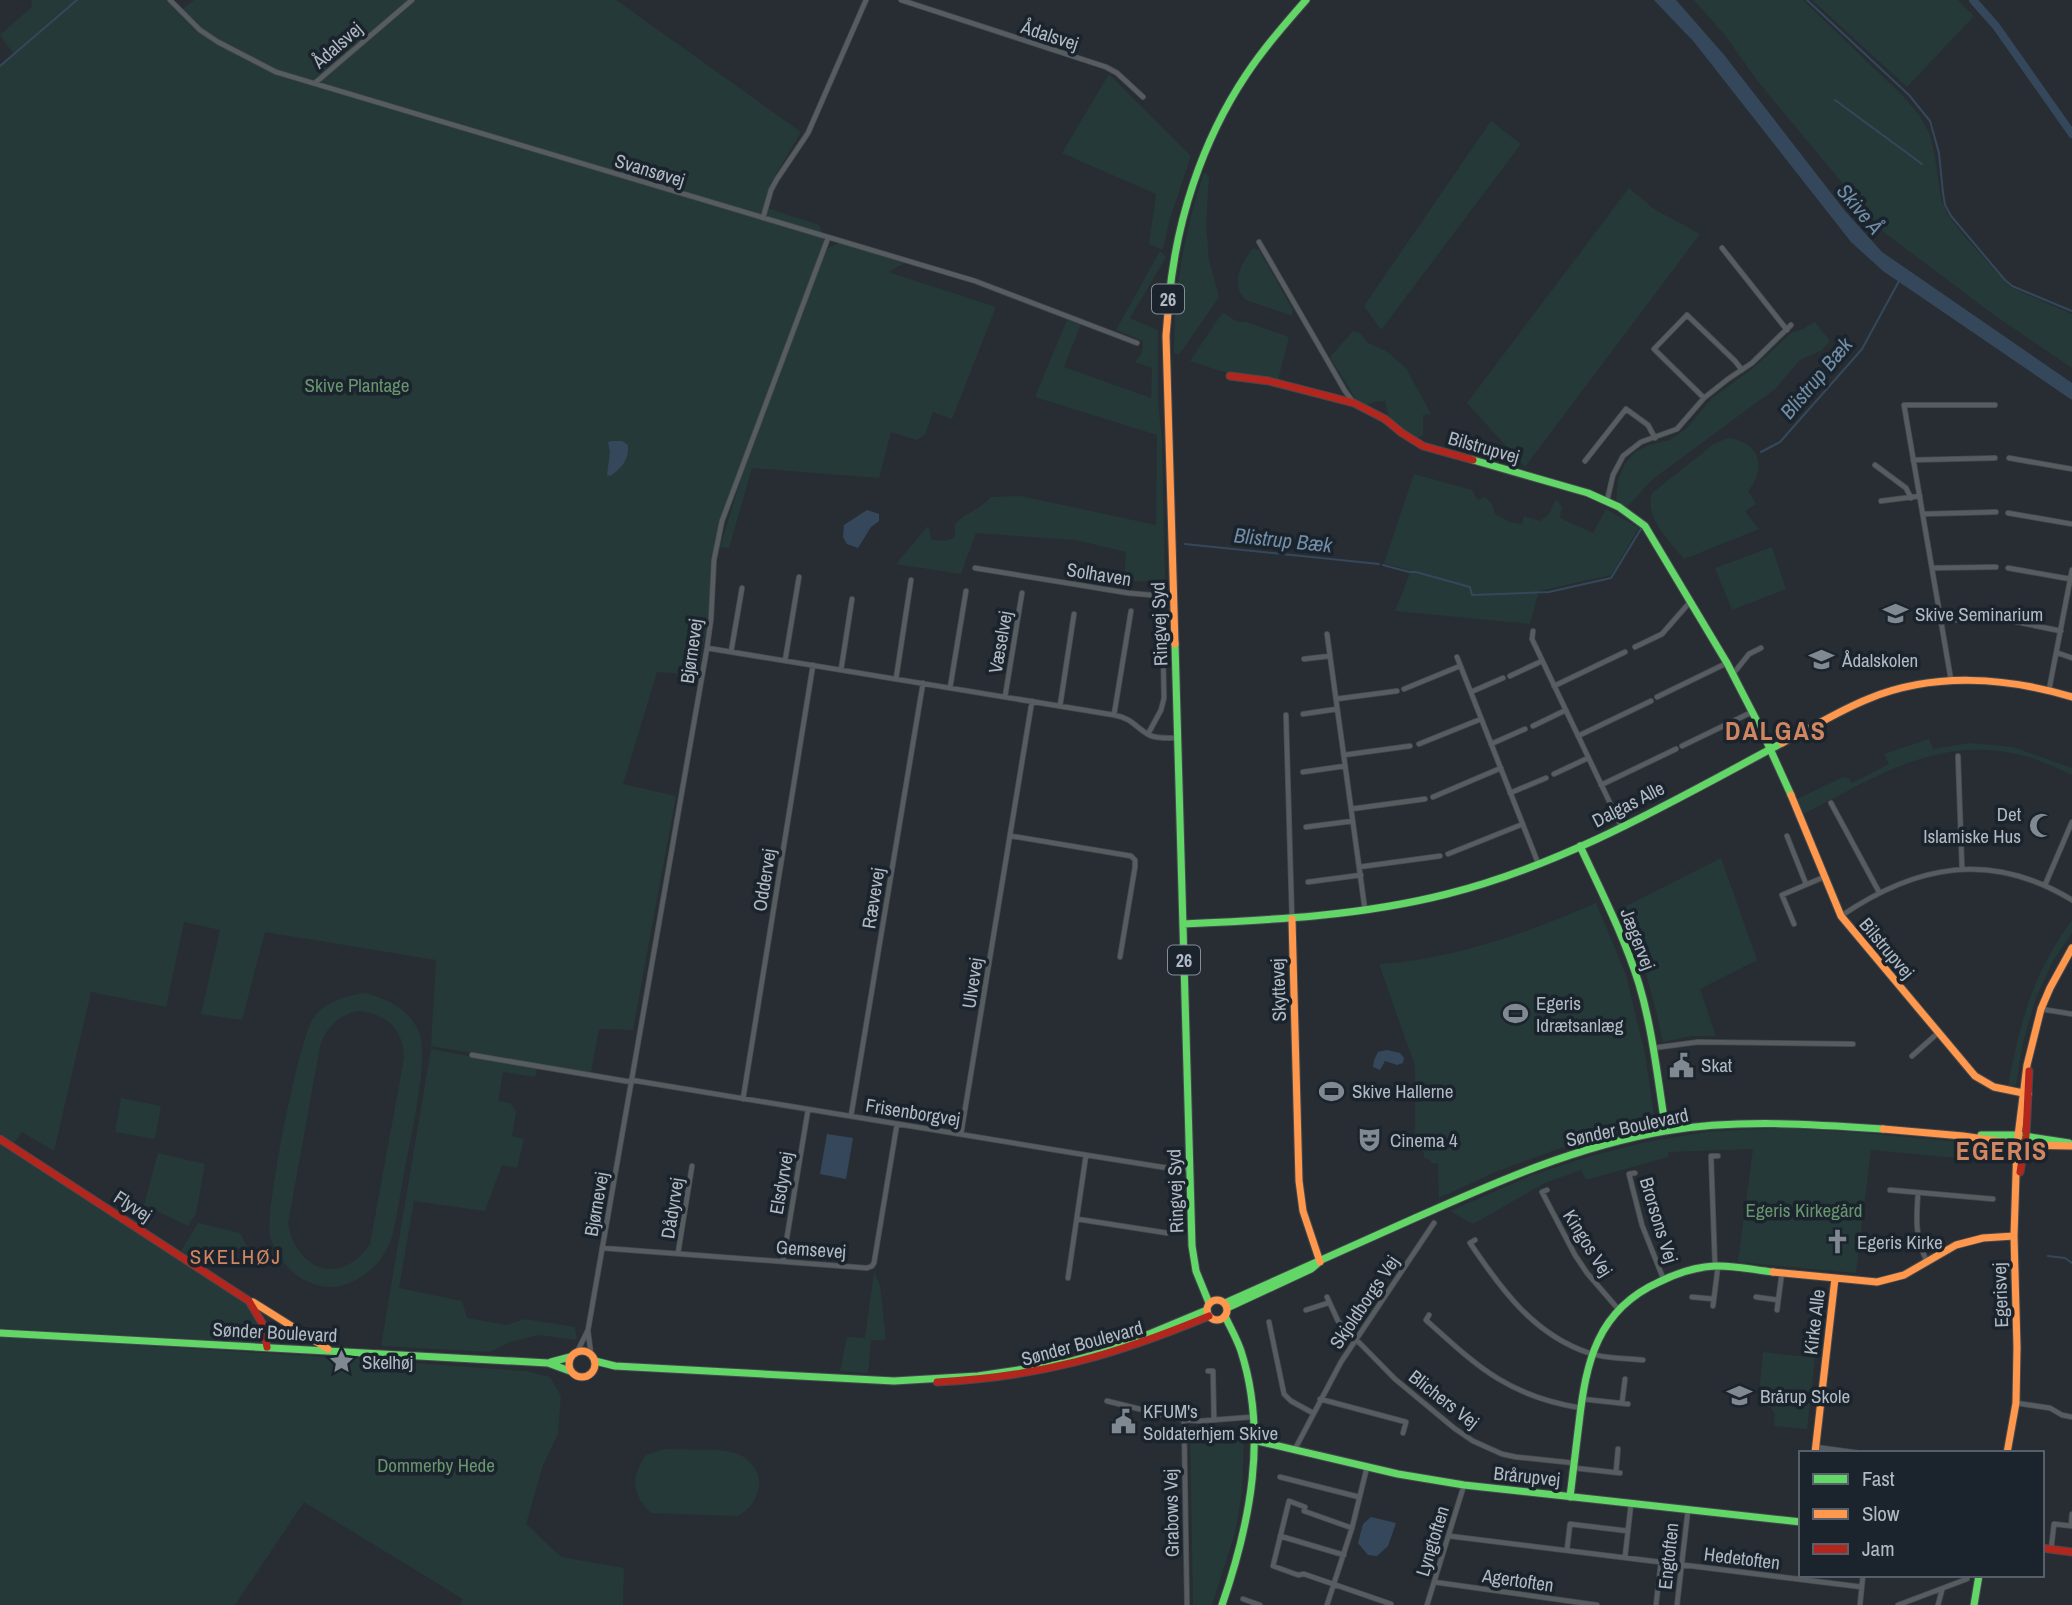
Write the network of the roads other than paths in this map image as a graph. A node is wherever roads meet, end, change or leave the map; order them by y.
1 (170, 0) edge
2 (412, 0) edge
3 (866, 0) edge
4 (901, 0) edge
5 (1307, 0) edge
6 (314, 84) junction
7 (1143, 97) dead end
8 (763, 218) junction
9 (828, 237) junction
10 (1259, 242) dead end
11 (1722, 248) dead end
12 (1791, 325) dead end
13 (1787, 330) junction
14 (1137, 343) dead end
15 (1742, 370) junction
16 (1230, 376) dead end
17 (1704, 398) junction
18 (1354, 403) junction
19 (1995, 405) dead end
20 (1655, 438) junction
21 (1995, 458) dead end
22 (2009, 458) dead end
23 (1913, 460) junction
24 (1586, 461) dead end
25 (1875, 465) dead end
26 (2072, 468) edge
27 (1920, 496) junction
28 (1911, 498) junction
29 (1881, 501) dead end
30 (1607, 502) junction
31 (1996, 512) dead end
32 (2008, 513) dead end
33 (1923, 514) junction
34 (2072, 524) edge
35 (1996, 567) dead end
36 (975, 568) dead end
37 (1932, 568) junction
38 (2008, 568) dead end
39 (2072, 570) edge
40 (799, 577) dead end
41 (2070, 579) edge
42 (911, 580) dead end
43 (742, 588) dead end
44 (966, 591) dead end
45 (1022, 593) dead end
46 (852, 599) dead end
47 (2069, 600) edge
48 (1691, 601) junction
49 (1132, 611) dead end
50 (1074, 614) dead end
51 (1997, 619) dead end
52 (1942, 620) junction
53 (2007, 620) dead end
54 (1533, 631) dead end
55 (2062, 631) junction
56 (1327, 634) dead end
57 (1635, 647) dead end
58 (707, 648) junction
59 (1761, 648) dead end
60 (731, 652) junction
61 (1625, 652) dead end
62 (2058, 653) junction
63 (1330, 656) junction
64 (1457, 657) dead end
65 (2072, 658) edge
66 (1304, 659) dead end
67 (785, 661) junction
68 (1542, 661) junction
69 (1727, 663) junction
70 (813, 665) junction
71 (1460, 666) junction
72 (841, 670) junction
73 (1733, 674) junction
74 (1510, 676) dead end
75 (1503, 678) dead end
76 (896, 679) junction
77 (1951, 680) junction
78 (923, 683) junction
79 (1554, 686) junction
80 (950, 688) junction
81 (1404, 689) dead end
82 (2049, 690) junction
83 (1397, 691) dead end
84 (1471, 692) junction
85 (1005, 697) junction
86 (1657, 697) dead end
87 (2072, 697) edge
88 (1336, 699) junction
89 (1032, 701) junction
90 (1651, 701) dead end
91 (1060, 706) junction
92 (1337, 709) junction
93 (1566, 710) junction
94 (1752, 712) junction
95 (1303, 714) dead end
96 (1114, 715) junction
97 (1286, 715) dead end
98 (1481, 719) junction
99 (1532, 726) dead end
100 (1525, 729) dead end
101 (1148, 734) junction
102 (1577, 736) junction
103 (1178, 738) junction
104 (1419, 744) dead end
105 (1491, 744) junction
106 (1410, 746) dead end
107 (1682, 746) dead end
108 (1676, 749) dead end
109 (1770, 750) junction
110 (1344, 755) junction
111 (1958, 756) dead end
112 (1588, 758) junction
113 (1345, 766) junction
114 (1501, 768) junction
115 (1303, 772) dead end
116 (1554, 774) dead end
117 (1546, 778) dead end
118 (1601, 785) junction
119 (1510, 793) junction
120 (1433, 797) dead end
121 (1425, 799) dead end
122 (1831, 803) dead end
123 (1351, 809) junction
124 (1353, 821) junction
125 (2072, 822) edge
126 (1523, 824) junction
127 (1621, 826) junction
128 (1306, 827) dead end
129 (1011, 836) junction
130 (1787, 836) dead end
131 (1580, 846) junction
132 (1448, 854) dead end
133 (1440, 856) dead end
134 (1538, 863) junction
135 (1359, 867) junction
136 (1962, 868) junction
137 (1361, 875) junction
138 (1824, 877) junction
139 (1308, 882) dead end
140 (1806, 884) junction
141 (2045, 885) junction
142 (1880, 892) junction
143 (2072, 900) edge
144 (1366, 910) junction
145 (1840, 916) junction
146 (1292, 919) junction
147 (1183, 923) junction
148 (1794, 924) dead end
149 (2072, 948) edge
150 (1120, 957) dead end
151 (2041, 1009) junction
152 (2072, 1014) edge
153 (1939, 1032) junction
154 (1853, 1044) dead end
155 (1653, 1048) junction
156 (472, 1055) dead end
157 (1912, 1056) dead end
158 (631, 1081) junction
159 (2026, 1094) junction
160 (743, 1099) junction
161 (808, 1110) junction
162 (851, 1116) junction
163 (897, 1124) junction
164 (1665, 1131) junction
165 (961, 1134) junction
166 (0, 1139) edge
167 (2021, 1140) junction
168 (2072, 1145) edge
169 (1086, 1155) junction
170 (1717, 1156) dead end
171 (692, 1166) dead end
172 (1190, 1169) junction
173 (1635, 1173) dead end
174 (1547, 1190) dead end
175 (1890, 1191) dead end
176 (1918, 1193) junction
177 (1993, 1199) dead end
178 (1077, 1219) junction
179 (1434, 1223) dead end
180 (1167, 1233) dead end
181 (2014, 1236) junction
182 (1475, 1240) dead end
183 (602, 1248) junction
184 (678, 1253) junction
185 (783, 1261) junction
186 (1320, 1262) junction
187 (1927, 1262) junction
188 (1717, 1266) junction
189 (1782, 1272) junction
190 (1068, 1278) dead end
191 (1663, 1278) junction
192 (1835, 1278) junction
193 (1692, 1297) dead end
194 (1756, 1297) dead end
195 (1714, 1299) junction
196 (1778, 1300) junction
197 (249, 1301) junction
198 (1713, 1306) dead end
199 (1210, 1307) junction
200 (1306, 1310) dead end
201 (1619, 1310) junction
202 (1777, 1310) dead end
203 (1224, 1311) junction
204 (1429, 1315) dead end
205 (1269, 1322) dead end
206 (588, 1330) junction
207 (0, 1332) edge
208 (1356, 1339) junction
209 (267, 1348) junction
210 (331, 1351) junction
211 (574, 1354) junction
212 (1591, 1355) junction
213 (1643, 1360) dead end
214 (593, 1362) junction
215 (548, 1363) junction
216 (570, 1371) junction
217 (1208, 1371) dead end
218 (1625, 1379) dead end
219 (1320, 1399) junction
220 (1107, 1401) dead end
221 (1581, 1403) junction
222 (2016, 1403) junction
223 (1313, 1413) junction
224 (1252, 1417) junction
225 (2072, 1417) edge
226 (1184, 1420) junction
227 (1214, 1420) junction
228 (1403, 1433) dead end
229 (1253, 1440) junction
230 (1295, 1449) junction
231 (1618, 1449) dead end
232 (1815, 1450) edge
233 (2007, 1451) edge
234 (1574, 1466) junction
235 (1367, 1467) junction
236 (1280, 1477) dead end
237 (1464, 1485) junction
238 (1359, 1497) junction
239 (1570, 1497) junction
240 (1631, 1504) junction
241 (1688, 1510) junction
242 (2072, 1514) edge
243 (1799, 1522) edge
244 (2071, 1526) edge
245 (1352, 1528) junction
246 (1628, 1531) junction
247 (1280, 1536) junction
248 (1449, 1536) junction
249 (2046, 1549) edge
250 (1567, 1550) junction
251 (2072, 1552) edge
252 (1344, 1555) junction
253 (1625, 1557) junction
254 (1661, 1562) junction
255 (1682, 1565) junction
256 (1863, 1577) edge
257 (1979, 1577) edge
258 (1967, 1579) dead end
259 (1434, 1582) junction
260 (1334, 1586) junction
261 (1862, 1587) junction
262 (1942, 1589) junction
263 (1242, 1599) dead end
264 (1391, 1604) edge
265 (1186, 1605) edge
266 (1222, 1605) edge
267 (1261, 1605) edge
268 (1327, 1605) edge
269 (1427, 1605) edge
270 (1597, 1605) edge
271 (1656, 1605) edge
272 (1677, 1605) edge
273 (1860, 1605) edge
274 (1898, 1605) edge
275 (1938, 1605) edge
276 (1974, 1605) edge

1 - 6 street, Svansøvej
2 - 6 street, Ådalsvej
3 - 8 street
4 - 7 street, Ådalsvej
5 - 103 street, Ringvej Syd / 26
6 - 8 street, Svansøvej
8 - 9 street, Svansøvej
9 - 14 street, Svansøvej
9 - 58 street, Bjørnevej
10 - 18 street
11 - 13 street
12 - 13 street
13 - 15 street
15 - 17 street
15 - 17 street
16 - 18 street, Bilstrupvej
17 - 20 street
18 - 30 street, Bilstrupvej
19 - 23 street
20 - 24 street
20 - 30 street
21 - 23 street
22 - 26 street
23 - 27 street
25 - 28 street
27 - 28 street
27 - 33 street
28 - 29 street
30 - 48 street, Bilstrupvej
31 - 33 street
32 - 34 street
33 - 37 street
35 - 37 street
36 - 101 street, Solhaven
37 - 52 street
38 - 41 street
39 - 41 street
40 - 67 street
41 - 47 street
42 - 76 street
43 - 60 street
44 - 80 street
45 - 85 street, Væselvej
46 - 72 street
47 - 55 street
48 - 57 street
48 - 69 street, Bilstrupvej
49 - 96 street
50 - 91 street
51 - 52 street
52 - 77 street
53 - 55 street
54 - 68 street
55 - 62 street
56 - 63 street
58 - 60 street, Væselvej
58 - 158 street, Bjørnevej
59 - 73 street
60 - 67 street, Væselvej
61 - 79 street
62 - 65 street
62 - 82 street
63 - 66 street
63 - 88 street
64 - 71 street
67 - 70 street, Væselvej
68 - 74 street
68 - 79 street
69 - 73 street, Bilstrupvej
69 - 86 street
70 - 72 street, Væselvej
70 - 160 street, Oddervej
71 - 81 street
71 - 84 street
72 - 76 street, Væselvej
73 - 94 street, Bilstrupvej
75 - 84 street
76 - 78 street, Væselvej
77 - 82 street, Dalgas Alle
77 - 109 street, Dalgas Alle
78 - 80 street, Væselvej
78 - 162 street, Rævevej
79 - 93 street
80 - 85 street, Væselvej
82 - 87 street, Dalgas Alle
83 - 88 street
84 - 98 street
85 - 89 street, Væselvej
88 - 92 street
89 - 91 street, Væselvej
89 - 129 street, Ulvevej
90 - 102 street
91 - 96 street, Væselvej
92 - 95 street
92 - 110 street
93 - 99 street
93 - 102 street
94 - 107 street
94 - 109 street, Bilstrupvej
96 - 101 street, Væselvej
97 - 146 street, Skyttevej
98 - 104 street
98 - 105 street
100 - 105 street
101 - 103 street, Væselvej
102 - 112 street
103 - 147 street, Ringvej Syd / 26
105 - 114 street
106 - 110 street
108 - 118 street
109 - 127 street, Dalgas Alle
109 - 138 street, Bilstrupvej
110 - 113 street
111 - 136 street
112 - 116 street
112 - 118 street
113 - 115 street
113 - 123 street
114 - 119 street
114 - 120 street
117 - 119 street
118 - 127 street
119 - 126 street
121 - 123 street
122 - 142 street
123 - 124 street
124 - 128 street
124 - 135 street
125 - 141 street
126 - 132 street
126 - 134 street
127 - 131 street, Dalgas Alle
129 - 150 street
129 - 165 street, Ulvevej
130 - 140 street
131 - 134 street, Dalgas Alle
131 - 155 street, Jægervej
133 - 135 street
134 - 144 street, Dalgas Alle
135 - 137 street
136 - 141 street
136 - 142 street
137 - 139 street
137 - 144 street
138 - 140 street
138 - 145 street, Bilstrupvej
140 - 148 street
141 - 143 street
142 - 145 street
144 - 146 street, Dalgas Alle
145 - 153 street, Bilstrupvej
146 - 147 street, Dalgas Alle
146 - 186 street, Skyttevej
147 - 172 street, Ringvej Syd / 26
149 - 151 street, Egerisvej
151 - 152 street
151 - 159 street, Egerisvej
153 - 157 street
153 - 159 street, Bilstrupvej
154 - 155 street
155 - 164 street, Jægervej
156 - 158 street
158 - 160 street, Frisenborgvej
158 - 183 street, Bjørnevej
159 - 167 street, Egerisvej
160 - 161 street, Frisenborgvej
161 - 162 street, Frisenborgvej
161 - 185 street, Elsdyrvej
162 - 163 street, Frisenborgvej
163 - 165 street, Frisenborgvej
163 - 185 street, Gemsevej
164 - 167 street, Sønder Boulevard
164 - 186 street, Sønder Boulevard
165 - 169 street, Frisenborgvej
166 - 197 street, Flyvej
167 - 168 street, Sønder Boulevard
167 - 181 street, Egerisvej
169 - 172 street, Frisenborgvej
169 - 178 street
170 - 188 street
171 - 184 street, Dådyrvej
172 - 199 street, Ringvej Syd / 26
173 - 191 street, Brorsons Vej
174 - 201 street, Kingos Vej
175 - 176 street
176 - 177 street
176 - 187 street
178 - 180 street
178 - 190 street
179 - 208 street, Skjoldborgs Vej
181 - 187 street
181 - 222 street, Egerisvej
182 - 212 street
183 - 184 street, Gemsevej
183 - 206 street, Bjørnevej
184 - 185 street, Gemsevej
186 - 203 street, Sønder Boulevard
187 - 192 street
188 - 189 street
188 - 191 street
188 - 195 street
189 - 192 street
189 - 196 street
191 - 201 street
192 - 232 street, Kirke Alle
193 - 195 street
194 - 196 street
195 - 198 street
196 - 202 street
197 - 209 street
197 - 210 street, Flyvej
199 - 203 street
199 - 203 street
199 - 214 street, Sønder Boulevard
200 - 208 street, Blichers Vej
201 - 212 street
203 - 224 street
204 - 221 street
205 - 223 street
206 - 211 street, Bjørnevej
206 - 214 street, Bjørnevej
207 - 209 street, Sønder Boulevard
208 - 219 street, Skjoldborgs Vej
208 - 234 street, Blichers Vej
209 - 210 street, Sønder Boulevard
210 - 215 street, Sønder Boulevard
211 - 214 street
211 - 215 street, Sønder Boulevard
211 - 216 street
212 - 213 street
212 - 221 street
214 - 216 street
215 - 216 street, Sønder Boulevard
217 - 227 street
218 - 221 street
219 - 223 street, Skjoldborgs Vej
219 - 228 street
220 - 226 street
221 - 234 street
222 - 225 street
222 - 233 street, Egerisvej
223 - 230 street, Skjoldborgs Vej
224 - 227 street
224 - 229 street
226 - 227 street
226 - 265 street, Grabows Vej
229 - 230 street, Brårupvej
229 - 266 street
230 - 235 street, Brårupvej
231 - 234 street, Blichers Vej
234 - 239 street
235 - 237 street, Brårupvej
235 - 238 street
236 - 238 street
237 - 239 street, Brårupvej
237 - 248 street, Lyngtoften
238 - 245 street
239 - 240 street, Brårupvej
240 - 241 street, Brårupvej
240 - 246 street
241 - 243 street, Brårupvej
241 - 255 street, Engtoften
242 - 244 street
244 - 249 street
245 - 247 street
245 - 252 street
246 - 250 street
246 - 253 street
247 - 252 street
247 - 260 street
248 - 250 street, Hedetoften
248 - 259 street, Lyngtoften
249 - 251 street
250 - 253 street, Hedetoften
252 - 260 street
253 - 254 street, Hedetoften
254 - 255 street, Hedetoften
254 - 271 street
255 - 261 street, Hedetoften
255 - 272 street, Engtoften
256 - 261 street
257 - 276 street
258 - 262 street
259 - 269 street, Lyngtoften
259 - 270 street, Agertoften
260 - 264 street
260 - 268 street
261 - 273 street
262 - 274 street
262 - 275 street
263 - 267 street

